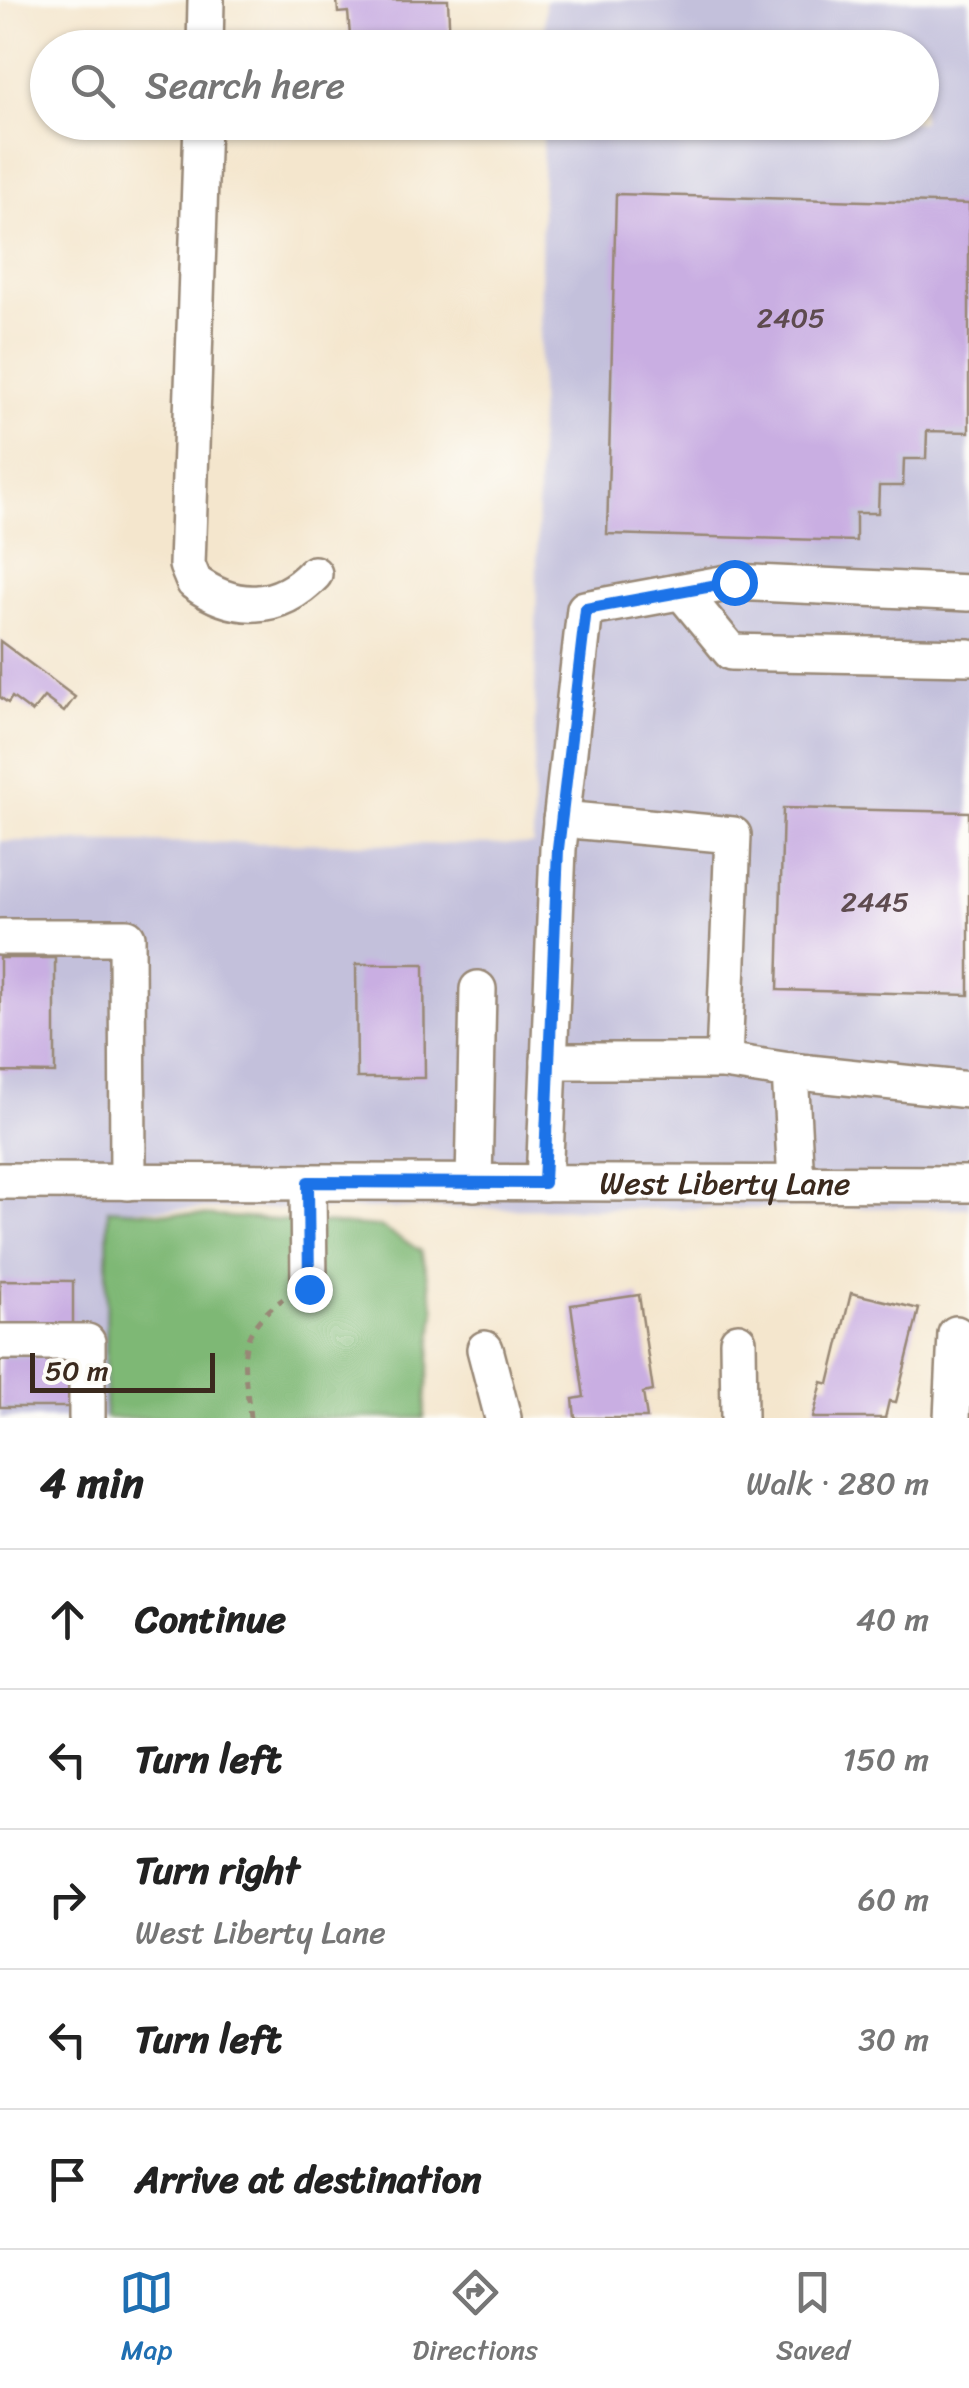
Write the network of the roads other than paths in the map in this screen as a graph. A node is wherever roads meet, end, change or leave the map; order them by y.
1 (206, 0) edge
2 (205, 30) edge
3 (201, 140) edge
4 (314, 574) dead end
5 (682, 592) junction
6 (969, 592) edge
7 (969, 657) edge
8 (561, 819) junction
9 (0, 937) edge
10 (478, 989) dead end
11 (549, 1060) junction
12 (724, 1060) junction
13 (790, 1071) junction
14 (969, 1090) edge
15 (0, 1182) edge
16 (128, 1182) junction
17 (308, 1182) junction
18 (474, 1183) junction
19 (544, 1183) junction
20 (796, 1183) junction
21 (969, 1184) edge
22 (309, 1289) road end
23 (956, 1334) dead end
24 (738, 1341) dead end
25 (0, 1342) edge
26 (485, 1349) dead end
27 (87, 1418) edge
28 (503, 1418) edge
29 (739, 1418) edge
30 (952, 1418) edge

1 - 2 street
3 - 4 street
5 - 6 street
5 - 7 street
5 - 8 street
8 - 11 street
8 - 12 street
9 - 16 street
10 - 18 street
11 - 12 street
11 - 19 street
12 - 13 street
13 - 14 street
13 - 20 street
15 - 16 street, West Liberty Lane
16 - 17 street, West Liberty Lane
17 - 18 street, West Liberty Lane
17 - 22 street
18 - 19 street, West Liberty Lane
19 - 20 street, West Liberty Lane
20 - 21 street, West Liberty Lane
23 - 30 street
24 - 29 street
25 - 27 street
26 - 28 street

